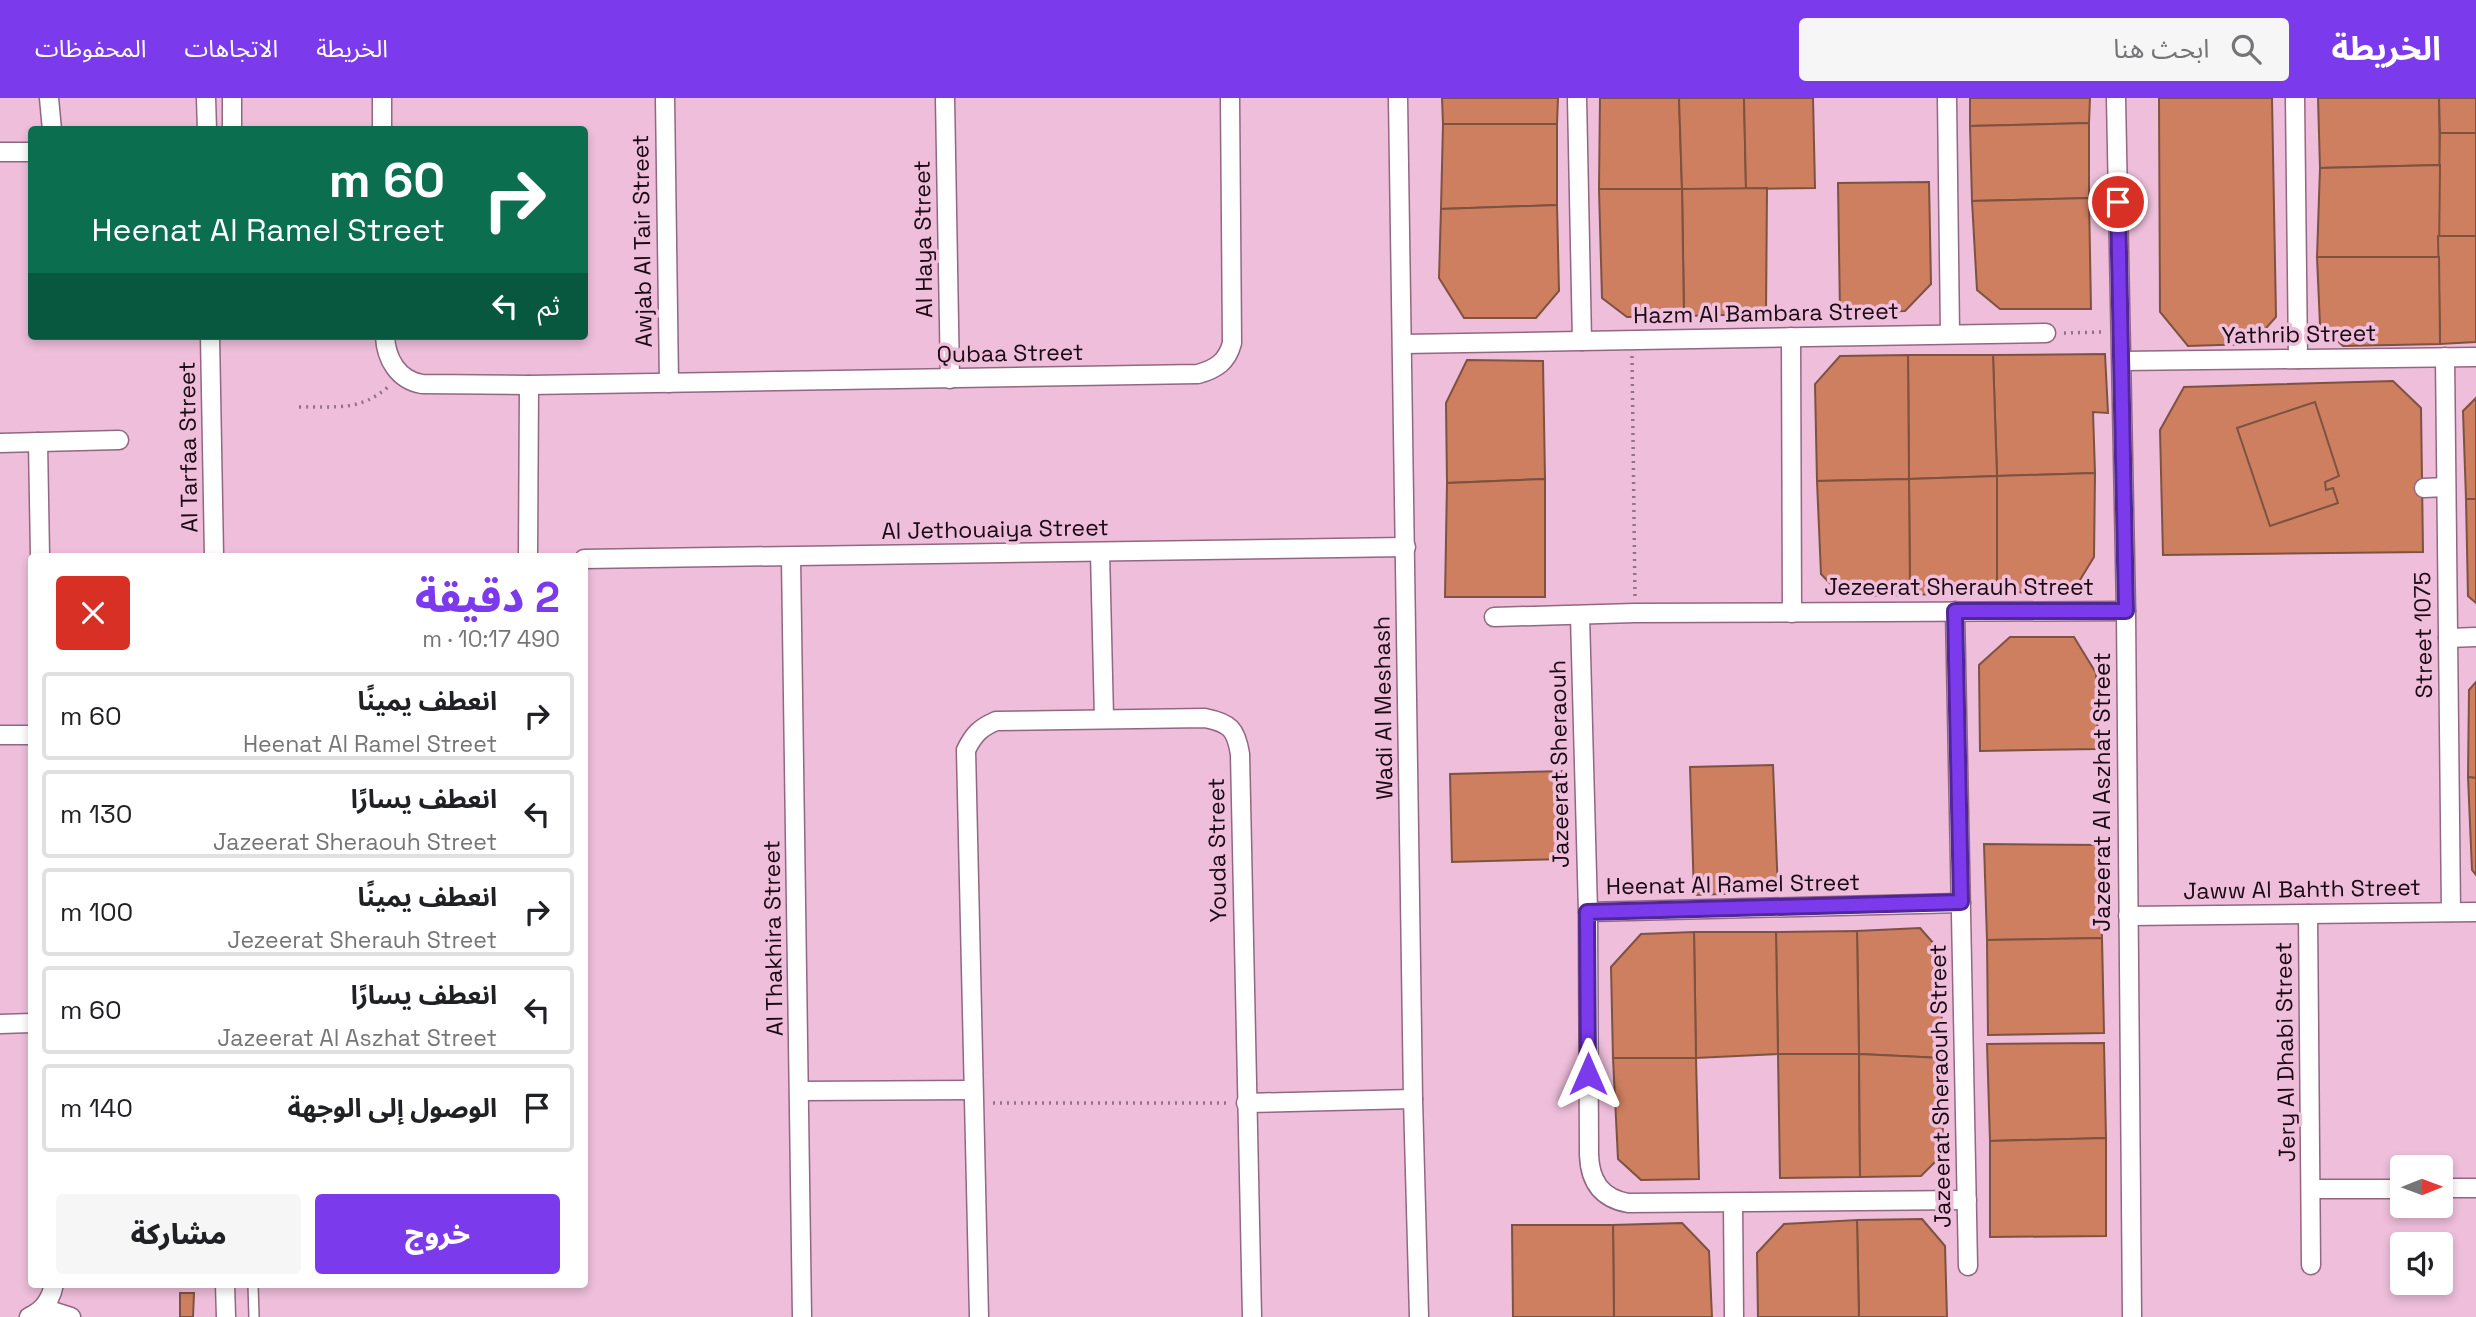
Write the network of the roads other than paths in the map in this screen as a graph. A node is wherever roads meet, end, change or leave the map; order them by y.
1 (50, 98) edge
2 (206, 98) edge
3 (232, 98) edge
4 (382, 98) edge
5 (665, 98) edge
6 (945, 98) edge
7 (1230, 98) edge
8 (1398, 98) edge
9 (1577, 98) edge
10 (1947, 98) edge
11 (2116, 98) edge
12 (2295, 98) edge
13 (52, 126) edge
14 (207, 126) edge
15 (232, 126) edge
16 (382, 126) edge
17 (0, 152) edge
18 (28, 152) edge
19 (2046, 333) road end
20 (1950, 334) junction
21 (1791, 337) junction
22 (210, 340) edge
23 (386, 340) edge
24 (1582, 341) junction
25 (1403, 344) junction
26 (2445, 357) junction
27 (2476, 357) edge
28 (2298, 359) junction
29 (2122, 361) junction
30 (950, 379) junction
31 (669, 383) junction
32 (529, 385) junction
33 (119, 440) dead end
34 (38, 442) junction
35 (0, 443) edge
36 (2446, 487) junction
37 (2424, 488) dead end
38 (1406, 547) junction
39 (1100, 552) junction
40 (40, 553) edge
41 (214, 553) edge
42 (528, 553) edge
43 (791, 558) junction
44 (588, 559) edge
45 (1955, 611) junction
46 (2126, 611) junction
47 (1792, 613) junction
48 (1580, 615) junction
49 (1494, 617) dead end
50 (2476, 637) edge
51 (2448, 638) junction
52 (1104, 718) junction
53 (0, 735) edge
54 (28, 735) edge
55 (1961, 902) junction
56 (1587, 912) junction
57 (2451, 912) junction
58 (2476, 912) edge
59 (2308, 914) junction
60 (2128, 916) junction
61 (28, 1023) edge
62 (0, 1024) edge
63 (801, 1090) junction
64 (973, 1097) junction
65 (1413, 1099) junction
66 (1246, 1103) junction
67 (2390, 1188) edge
68 (2454, 1188) edge
69 (2476, 1188) edge
70 (2311, 1189) junction
71 (1967, 1200) junction
72 (1732, 1203) junction
73 (2311, 1265) dead end
74 (1968, 1266) dead end
75 (53, 1288) edge
76 (225, 1288) edge
77 (253, 1288) edge
78 (36, 1313) edge
79 (71, 1317) edge
80 (226, 1317) edge
81 (254, 1317) edge
82 (803, 1317) edge
83 (979, 1317) edge
84 (1252, 1317) edge
85 (1419, 1317) edge
86 (1734, 1317) edge
87 (2132, 1317) edge

1 - 13 street
2 - 14 street
3 - 15 street
4 - 16 street
5 - 31 street, Awjab Al Tair Street
6 - 30 street, Al Haya Street
7 - 30 street, Qubaa Street
8 - 25 street, Wadi Al Meshash
9 - 24 street
10 - 20 street
11 - 29 street, Jazeerat Al Aszhat Street
12 - 28 street
17 - 18 street
19 - 20 street, Hazm Al Bambara Street
20 - 21 street, Hazm Al Bambara Street
21 - 24 street, Hazm Al Bambara Street
21 - 47 street, Jezeerat Sherauh Street
22 - 41 street, Al Tarfaa Street
23 - 32 street, Qubaa Street
24 - 25 street, Hazm Al Bambara Street
25 - 38 street, Wadi Al Meshash
26 - 27 street, Yathrib Street
26 - 28 street, Yathrib Street
26 - 36 street, Street 1075
28 - 29 street, Yathrib Street
29 - 46 street, Jazeerat Al Aszhat Street
30 - 31 street, Qubaa Street
31 - 32 street, Qubaa Street
32 - 42 street
33 - 34 street
34 - 35 street
34 - 40 street
36 - 37 street
36 - 51 street, Street 1075
38 - 39 street, Al Jethouaiya Street
38 - 65 street, Wadi Al Meshash
39 - 43 street, Al Jethouaiya Street
39 - 52 street
43 - 44 street, Al Jethouaiya Street
43 - 63 street, Al Thakhira Street
45 - 46 street, Jezeerat Sherauh Street
45 - 47 street, Jezeerat Sherauh Street
45 - 55 street, Jazeerat Sheraouh Street
46 - 60 street, Jazeerat Al Aszhat Street
47 - 48 street, Jezeerat Sherauh Street
48 - 49 street, Jezeerat Sherauh Street
48 - 56 street, Jazeerat Sheraouh
50 - 51 street
51 - 57 street, Street 1075
52 - 64 street, Youda Street
52 - 66 street, Youda Street
53 - 54 street
55 - 56 street, Heenat Al Ramel Street
55 - 71 street, Jazeerat Sheraouh Street
56 - 72 street, Heenat Al Ramel Street
57 - 58 street, Jaww Al Bahth Street
57 - 59 street, Jaww Al Bahth Street
59 - 60 street, Jaww Al Bahth Street
59 - 70 street, Jery Al Dhabi Street
60 - 87 street, Jazeerat Al Aszhat Street
61 - 62 street
63 - 64 street
63 - 82 street, Al Thakhira Street
64 - 83 street, Youda Street
65 - 66 street
65 - 85 street, Wadi Al Meshash
66 - 84 street, Youda Street
67 - 70 street, Jery Al Dhabi Street
68 - 69 street
70 - 73 street, Jery Al Dhabi Street
71 - 72 street, Heenat Al Ramel Street
71 - 74 street, Jazeerat Sheraouh Street
72 - 86 street
75 - 78 street
76 - 80 street
77 - 81 lane
78 - 79 street

